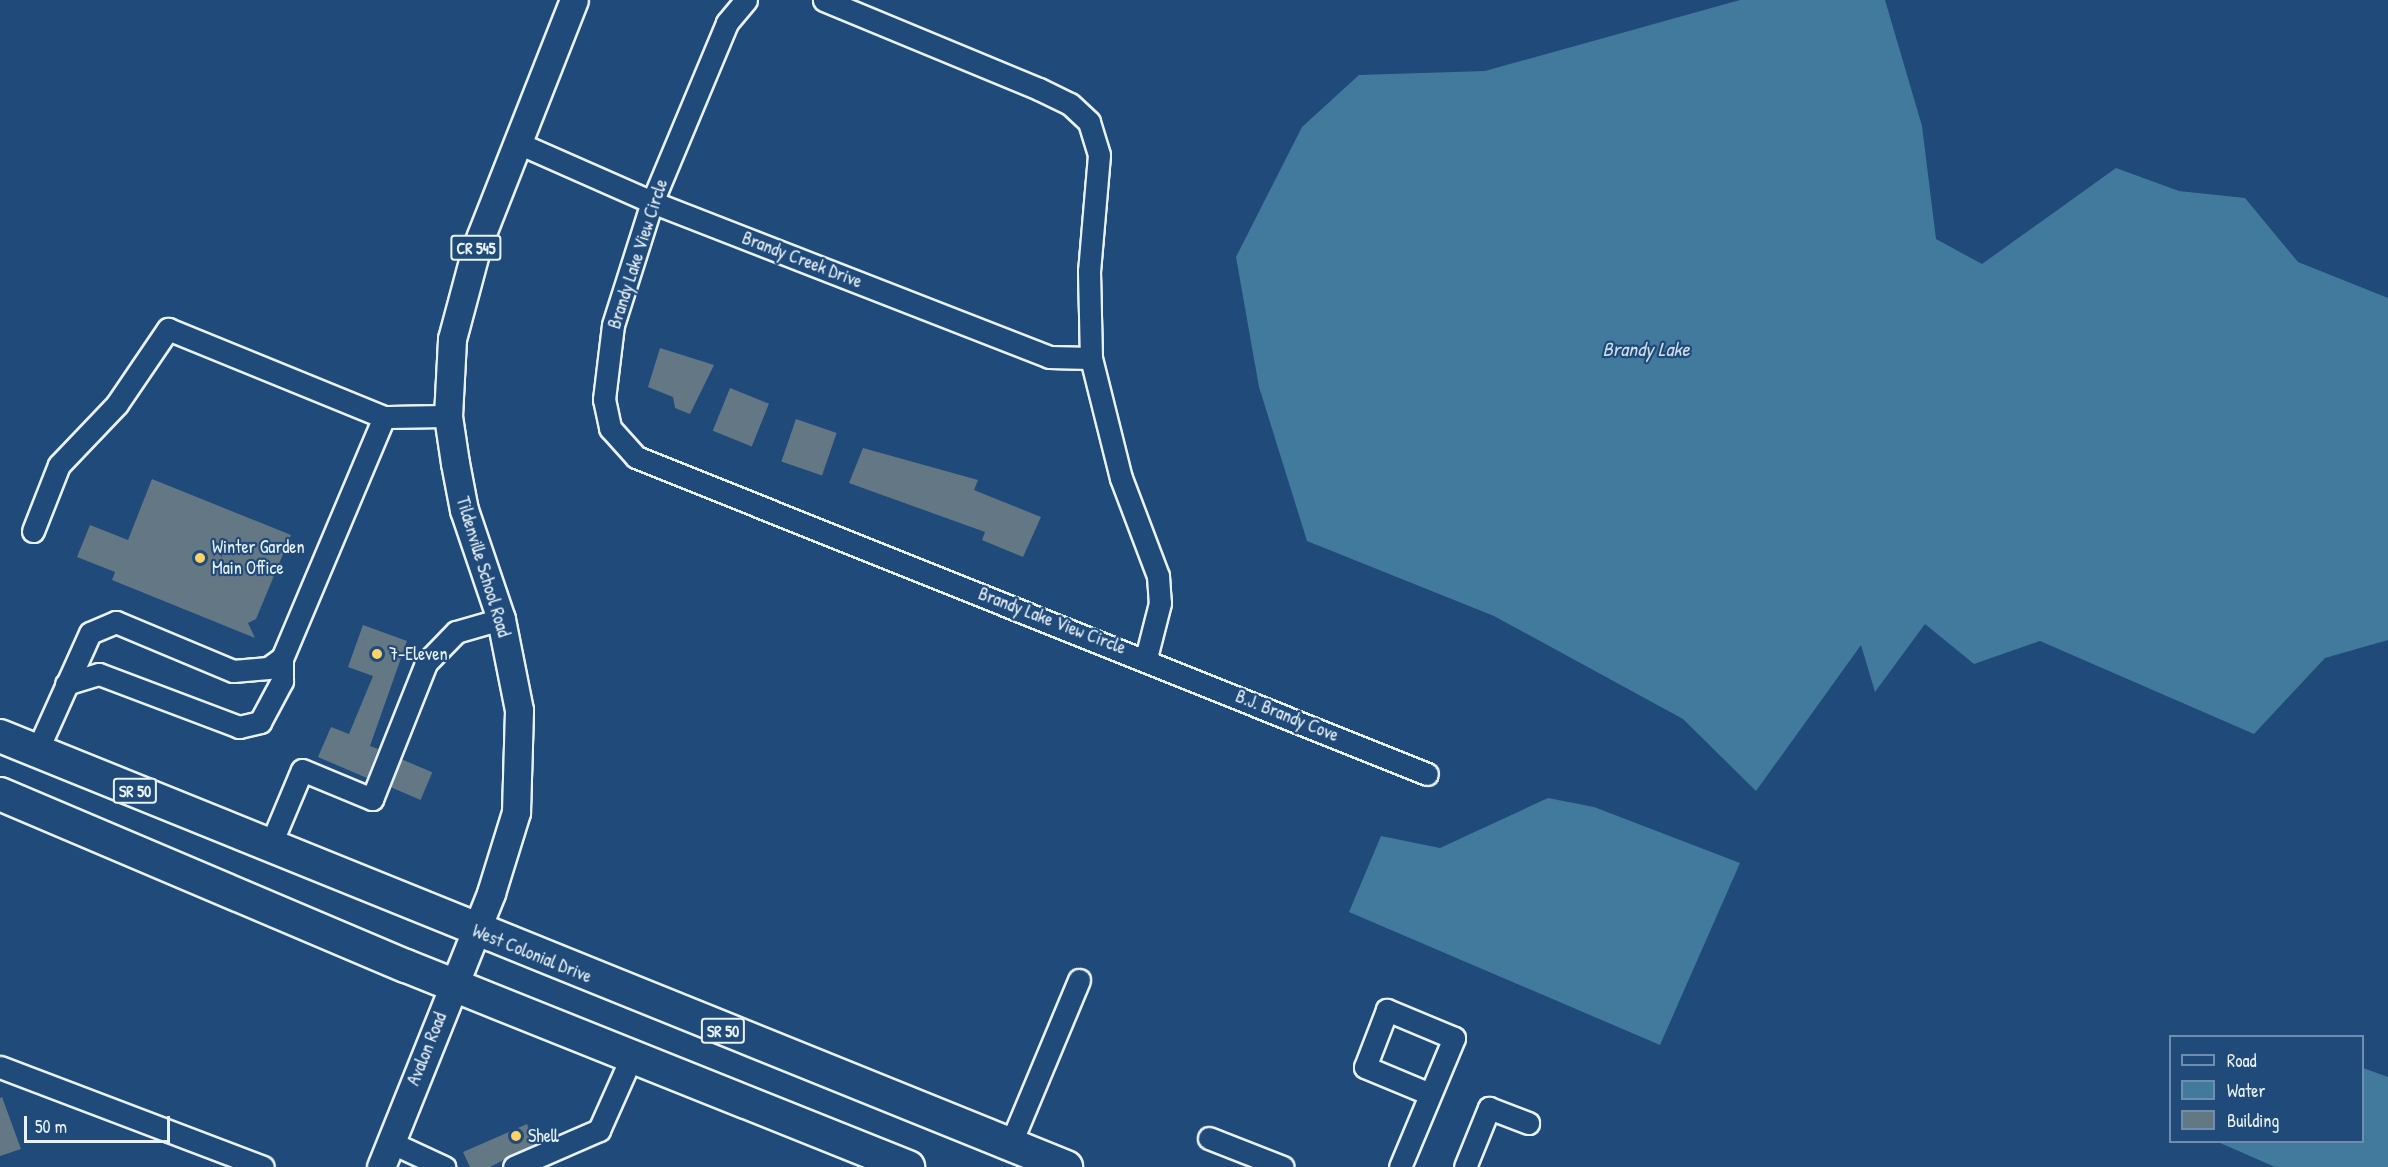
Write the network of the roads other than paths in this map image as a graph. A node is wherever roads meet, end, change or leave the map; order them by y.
1 (574, 0) edge
2 (746, 0) edge
3 (824, 0) edge
4 (518, 142) junction
5 (652, 202) junction
6 (1091, 358) junction
7 (448, 416) junction
8 (384, 417) junction
9 (33, 531) dead end
10 (501, 619) junction
11 (282, 658) junction
12 (1146, 658) junction
13 (66, 684) junction
14 (0, 736) edge
15 (38, 752) junction
16 (1427, 774) dead end
17 (0, 794) edge
18 (270, 846) junction
19 (475, 931) junction
20 (1079, 980) dead end
21 (453, 985) junction
22 (632, 1056) junction
23 (0, 1067) edge
24 (1430, 1094) junction
25 (1528, 1123) dead end
26 (1209, 1138) dead end
27 (1010, 1145) junction
28 (385, 1155) edge
29 (263, 1167) edge
30 (444, 1167) edge
31 (514, 1167) edge
32 (908, 1167) edge
33 (1066, 1167) edge
34 (1283, 1167) edge
35 (1400, 1167) edge
36 (1465, 1167) edge

1 - 4 main road, Tildenville School Road / CR 545
2 - 5 street, Brandy Lake View Circle
3 - 6 street, Brandy Lake View Circle
4 - 5 street, Brandy Creek Drive
4 - 7 main road, Tildenville School Road / CR 545
5 - 6 street, Brandy Creek Drive
5 - 12 street, Brandy Lake View Circle
6 - 12 street, Brandy Lake View Circle
7 - 8 street
7 - 10 main road, Tildenville School Road / CR 545
8 - 9 street
8 - 11 street
10 - 18 street
10 - 19 main road, Tildenville School Road / CR 545
11 - 13 street
11 - 13 street
12 - 16 street, B.J. Brandy Cove
13 - 15 street
14 - 15 highway, West Colonial Drive / SR 50
15 - 18 highway, West Colonial Drive / SR 50
17 - 21 highway
18 - 19 highway, West Colonial Drive / SR 50
19 - 21 main road, Avalon Road / CR 545
19 - 27 highway, West Colonial Drive / SR 50
20 - 27 street
21 - 22 highway
21 - 28 main road, Avalon Road / CR 545
22 - 31 street
22 - 32 highway
23 - 29 street
24 - 24 street
24 - 35 street
25 - 36 street
26 - 34 street
27 - 33 highway, West Colonial Drive / SR 50
28 - 30 street

